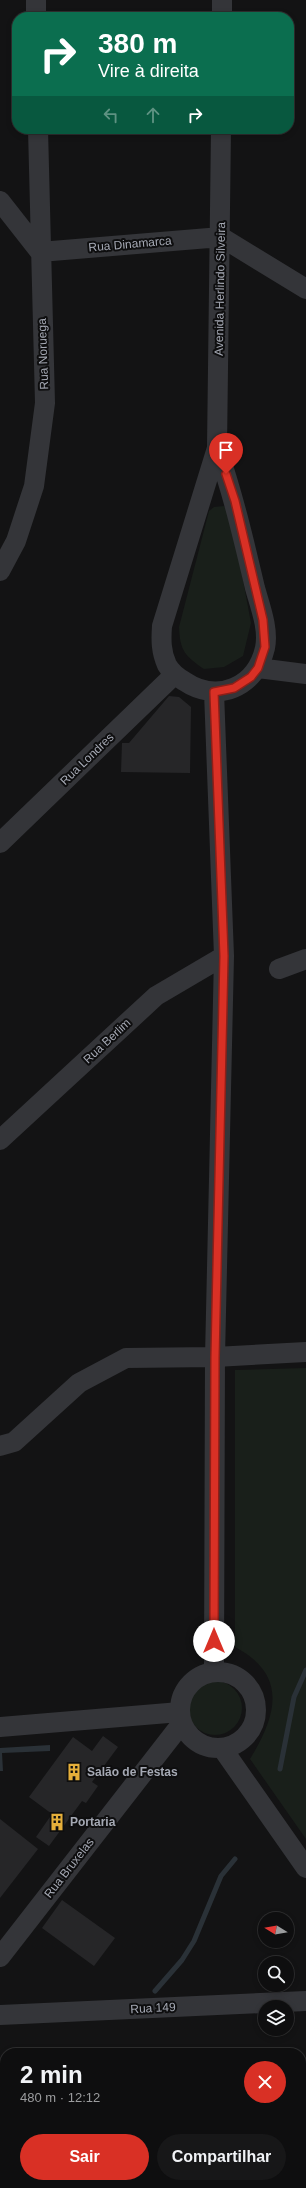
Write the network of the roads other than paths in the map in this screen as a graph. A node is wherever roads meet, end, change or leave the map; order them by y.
1 (36, 0) edge
2 (222, 0) edge
3 (36, 12) edge
4 (222, 12) edge
5 (38, 134) edge
6 (221, 134) edge
7 (0, 200) edge
8 (221, 236) junction
9 (40, 252) junction
10 (306, 289) edge
11 (217, 448) junction
12 (202, 499) junction
13 (235, 501) junction
14 (0, 571) edge
15 (258, 668) junction
16 (306, 674) edge
17 (174, 675) junction
18 (214, 692) junction
19 (0, 843) edge
20 (224, 956) junction
21 (306, 959) edge
22 (279, 969) dead end
23 (0, 1140) edge
24 (306, 1352) edge
25 (215, 1357) junction
26 (0, 1446) edge
27 (214, 1672) junction
28 (181, 1718) junction
29 (0, 1727) edge
30 (222, 1748) junction
31 (306, 1868) edge
32 (0, 1957) edge
33 (306, 2001) edge
34 (0, 2015) edge

1 - 3 street
2 - 4 street
5 - 9 street, Rua Noruega
6 - 8 street, Avenida Herlindo Silveira
7 - 9 street
8 - 9 street, Rua Dinamarca
8 - 10 street
8 - 11 street, Avenida Herlindo Silveira
9 - 14 street, Rua Noruega
11 - 12 street, Avenida Herlindo Silveira
11 - 13 street, Avenida Herlindo Silveira
12 - 13 street
12 - 17 street, Avenida Herlindo Silveira
13 - 15 street, Avenida Herlindo Silveira
15 - 16 street
15 - 18 street, Avenida Herlindo Silveira
17 - 18 street, Avenida Herlindo Silveira
17 - 19 street, Rua Londres
18 - 20 street
20 - 23 street, Rua Berlim
20 - 25 street
21 - 22 street
24 - 25 street
25 - 26 street
25 - 27 street
27 - 28 street
27 - 30 street
28 - 29 street
28 - 30 street
28 - 32 street, Rua Bruxelas
30 - 31 street
33 - 34 street, Rua 149

